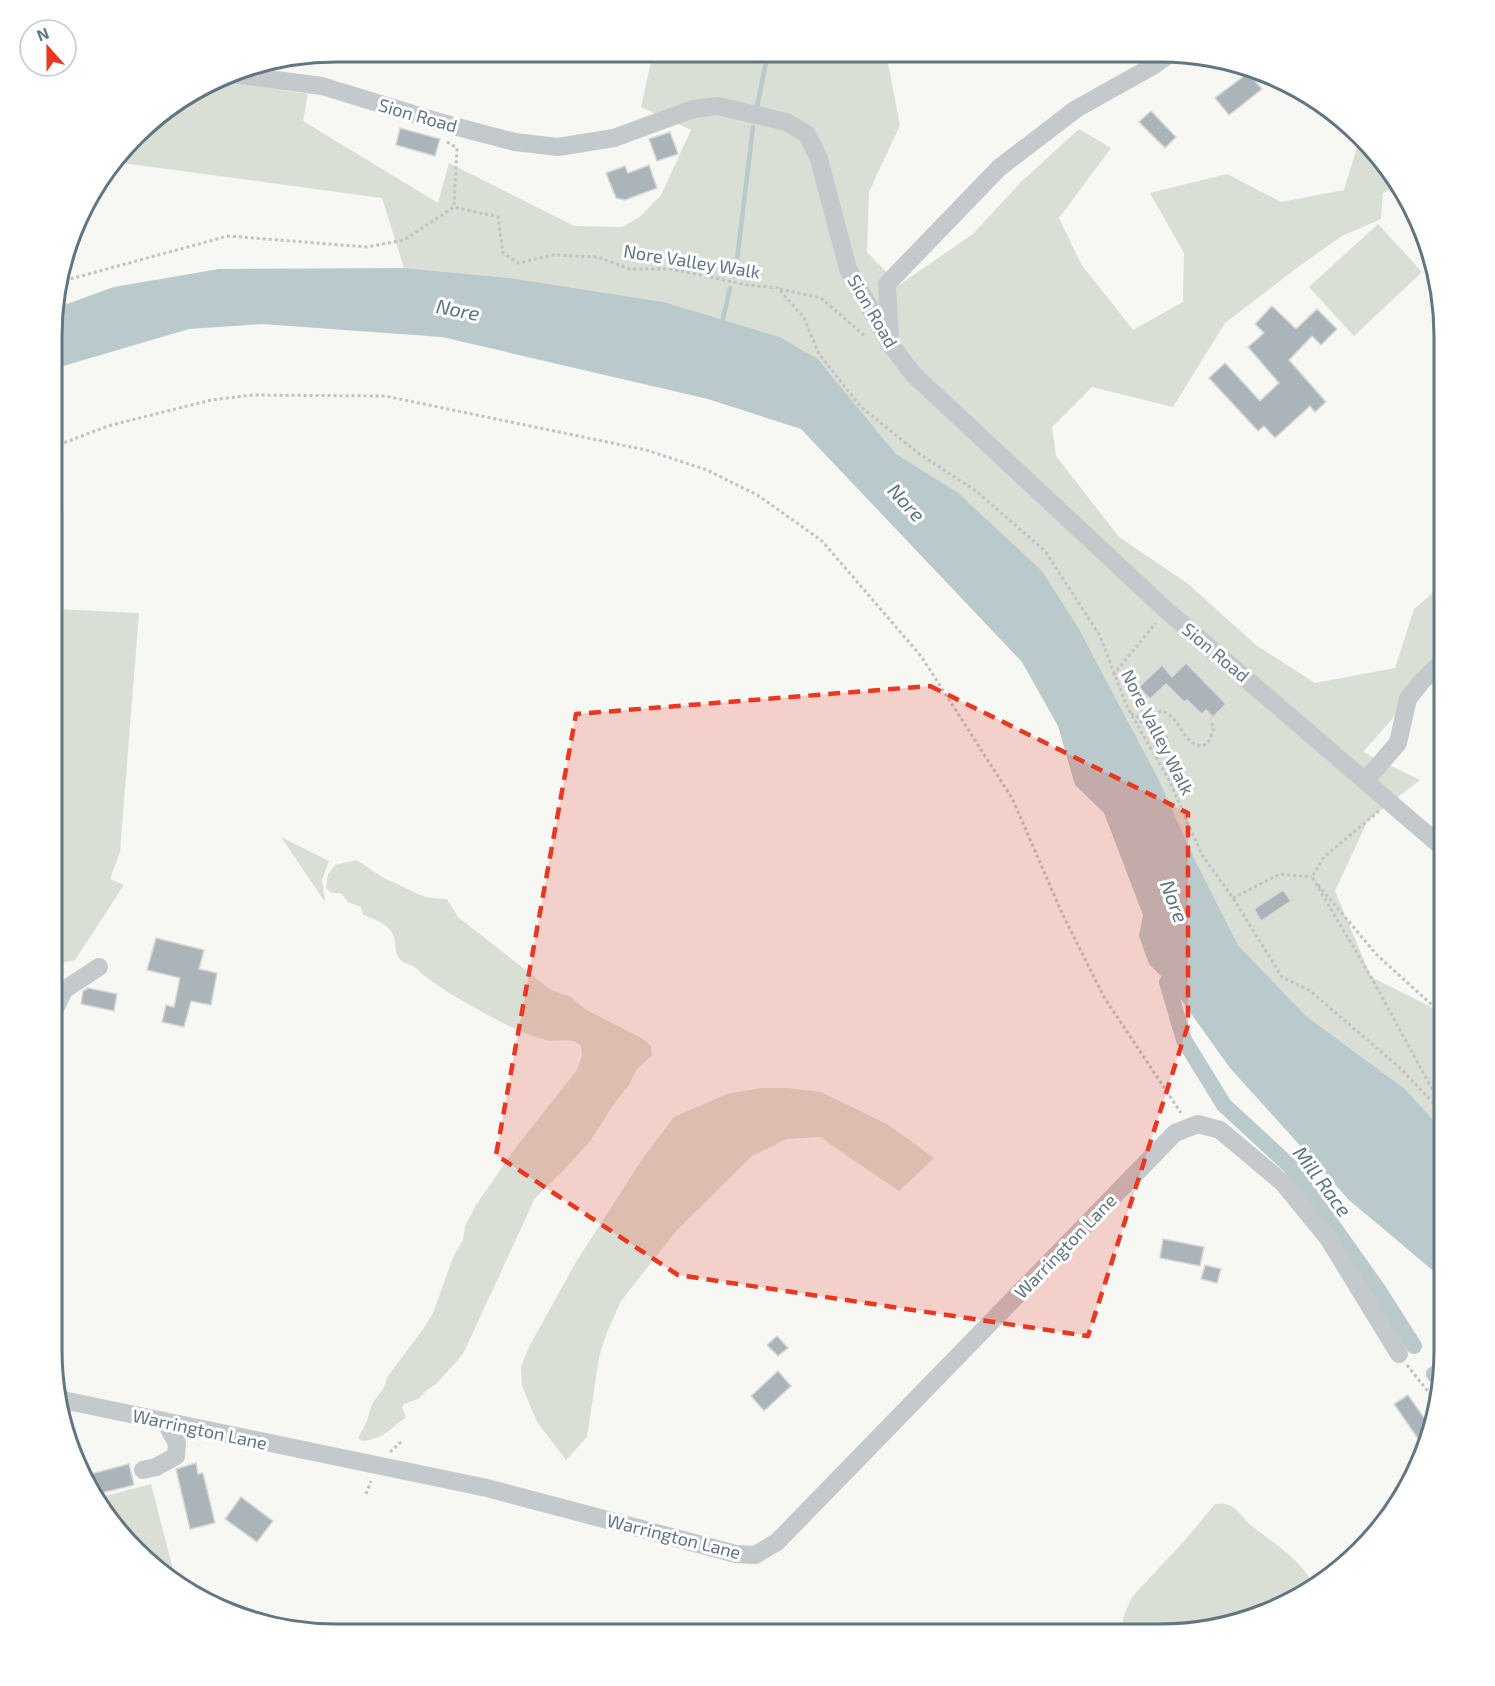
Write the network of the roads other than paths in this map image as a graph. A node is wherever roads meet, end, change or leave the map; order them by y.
1 (1158, 62) edge
2 (248, 76) edge
3 (890, 344) junction
4 (1434, 670) edge
5 (1366, 780) junction
6 (1434, 840) edge
7 (99, 967) dead end
8 (62, 994) edge
9 (1399, 1354) road end
10 (66, 1401) edge
11 (165, 1422) junction
12 (143, 1470) dead end

1 - 3 street
2 - 3 street, Sion Road
3 - 5 street, Sion Road
4 - 5 street
5 - 6 street, Sion Road
7 - 8 street
9 - 11 street, Warrington Lane
10 - 11 street, Warrington Lane
11 - 12 street

